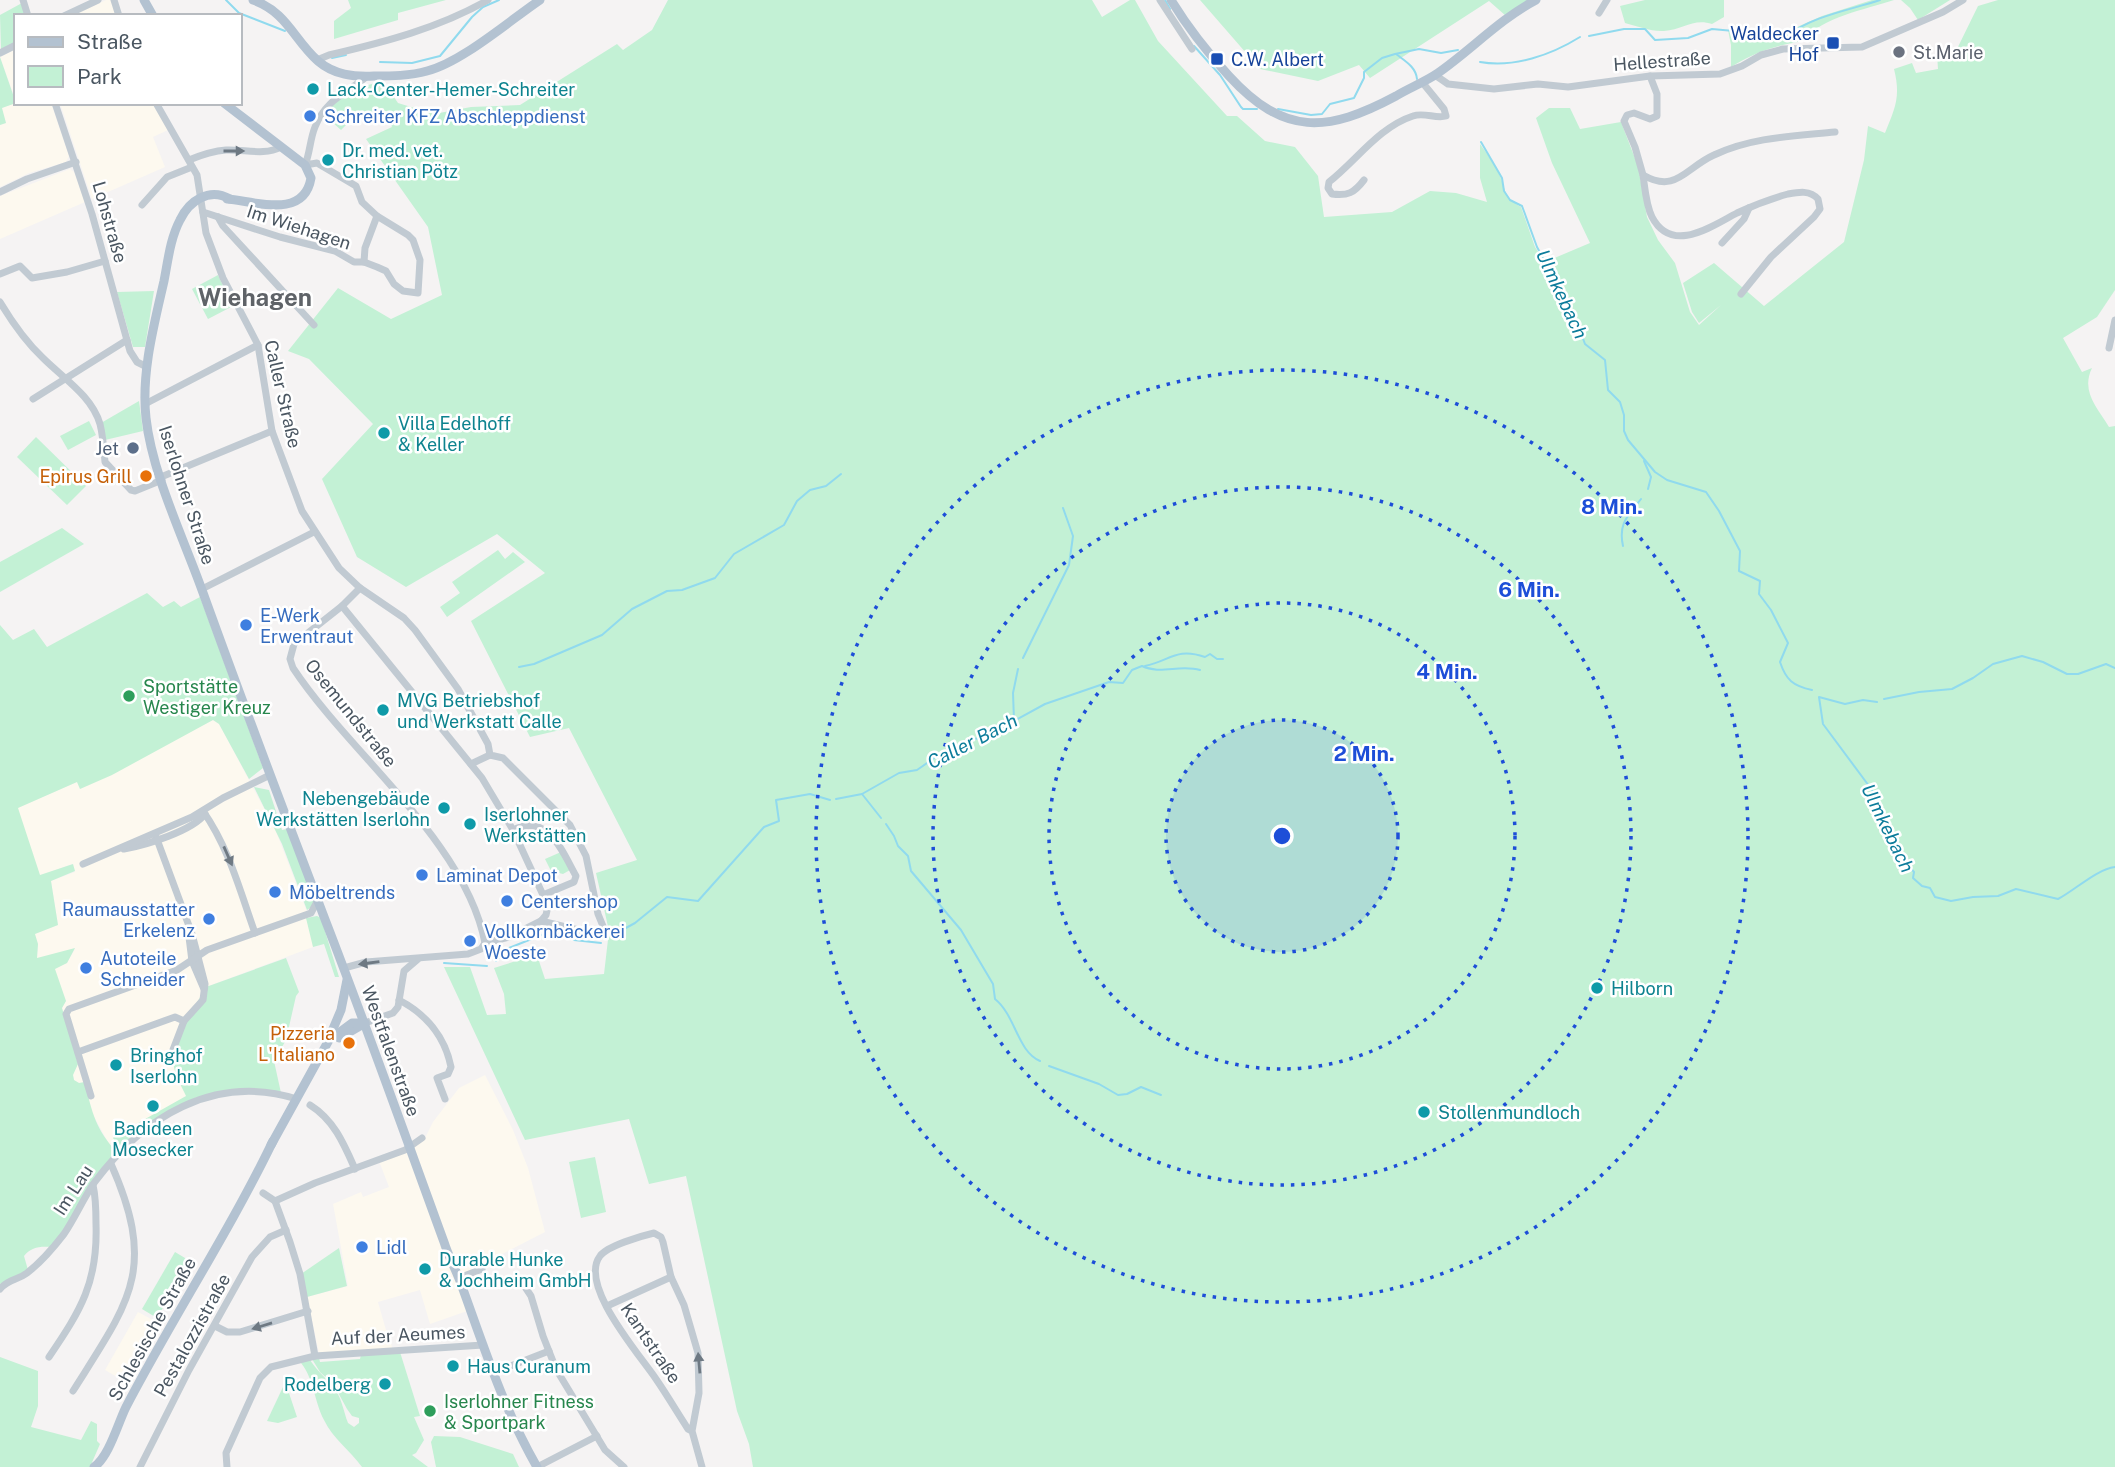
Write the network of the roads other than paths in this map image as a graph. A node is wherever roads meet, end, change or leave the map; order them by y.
1 (97, 0) edge
2 (488, 0) edge
3 (540, 0) edge
4 (1160, 0) edge
5 (1171, 0) edge
6 (1536, 0) edge
7 (1607, 0) edge
8 (1963, 0) edge
9 (259, 1) edge
10 (1599, 13) dead end
11 (68, 14) edge
12 (1192, 49) dead end
13 (317, 60) junction
14 (1435, 75) junction
15 (366, 76) junction
16 (1650, 76) junction
17 (1422, 82) junction
18 (56, 105) edge
19 (157, 105) edge
20 (227, 105) edge
21 (1835, 132) dead end
22 (281, 147) junction
23 (76, 162) junction
24 (190, 163) junction
25 (304, 165) junction
26 (1643, 175) junction
27 (1364, 180) dead end
28 (0, 192) edge
29 (201, 198) junction
30 (142, 205) dead end
31 (1750, 207) junction
32 (203, 212) junction
33 (377, 216) junction
34 (218, 217) junction
35 (1722, 243) dead end
36 (105, 261) junction
37 (364, 262) junction
38 (0, 274) edge
39 (1741, 294) dead end
40 (0, 302) edge
41 (2115, 320) edge
42 (314, 325) dead end
43 (127, 340) junction
44 (258, 345) junction
45 (2109, 348) dead end
46 (148, 362) junction
47 (65, 379) junction
48 (33, 399) dead end
49 (145, 404) junction
50 (272, 431) junction
51 (161, 478) junction
52 (314, 532) junction
53 (360, 588) junction
54 (202, 589) junction
55 (342, 606) junction
56 (221, 643) joint
57 (490, 755) junction
58 (471, 764) junction
59 (270, 775) junction
60 (204, 812) junction
61 (513, 830) junction
62 (156, 837) junction
63 (83, 864) dead end
64 (543, 895) junction
65 (318, 900) junction
66 (311, 913) junction
67 (325, 919) junction
68 (541, 921) junction
69 (256, 933) junction
70 (485, 943) junction
71 (195, 958) junction
72 (422, 958) junction
73 (395, 961) junction
74 (404, 971) junction
75 (346, 973) junction
76 (399, 1000) junction
77 (184, 1021) junction
78 (365, 1023) junction
79 (329, 1040) junction
80 (78, 1052) junction
81 (321, 1053) junction
82 (171, 1055) dead end
83 (91, 1096) dead end
84 (297, 1099) junction
85 (445, 1099) dead end
86 (310, 1105) dead end
87 (422, 1138) dead end
88 (410, 1148) junction
89 (111, 1164) junction
90 (355, 1169) junction
91 (93, 1185) junction
92 (263, 1193) dead end
93 (275, 1201) junction
94 (286, 1230) junction
95 (482, 1269) dead end
96 (671, 1277) junction
97 (459, 1278) junction
98 (525, 1287) dead end
99 (0, 1289) edge
100 (607, 1306) junction
101 (308, 1311) junction
102 (215, 1326) junction
103 (482, 1345) junction
104 (549, 1351) junction
105 (315, 1356) junction
106 (49, 1357) dead end
107 (493, 1373) junction
108 (73, 1391) dead end
109 (692, 1431) junction
110 (597, 1436) junction
111 (107, 1449) junction
112 (96, 1467) edge
113 (103, 1467) edge
114 (140, 1467) edge
115 (227, 1467) edge
116 (537, 1467) edge
117 (624, 1467) edge
118 (702, 1467) edge

1 - 11 street
2 - 13 street
3 - 15 main road
4 - 12 street
5 - 17 main road
6 - 14 main road
7 - 10 street
8 - 16 street, Hellestraße
9 - 13 main road
13 - 15 main road
14 - 16 street, Hellestraße
14 - 17 main road
15 - 25 street
16 - 26 street
17 - 27 street
18 - 23 street, Lohstraße
19 - 24 street, Caller Straße
20 - 22 main road
21 - 26 street
24 -> 22 street
22 - 25 main road
23 - 28 street
23 - 36 street, Lohstraße
24 - 29 street, Caller Straße
24 - 30 street
25 - 29 main road
25 - 33 street
26 - 31 street
29 - 32 street, Caller Straße
29 - 46 main road, Iserlohner Straße
31 - 35 street
31 - 39 street
32 - 34 street, Im Wiehagen
32 - 44 street, Caller Straße
33 - 37 street
33 - 37 street, Im Wiehagen
34 - 37 street, Im Wiehagen
34 - 42 street
36 - 38 street
36 - 43 street, Lohstraße
40 - 47 street
41 - 45 street
43 - 46 street, Lohstraße
43 - 47 street
44 - 49 street
44 - 50 street, Caller Straße
46 - 49 main road, Iserlohner Straße
47 - 48 street
47 - 51 street
49 - 51 main road, Iserlohner Straße
50 - 51 street
50 - 52 street, Caller Straße
51 - 54 main road, Iserlohner Straße
52 - 53 street, Caller Straße
52 - 54 street
53 - 55 street, Osemundstraße
53 - 57 street, Caller Straße
54 - 56 main road, Iserlohner Straße
55 - 58 street
55 - 70 street, Osemundstraße
56 - 59 main road, Westfalenstraße
57 - 58 street
57 - 68 street
58 - 61 street
59 - 60 street
59 - 65 main road, Westfalenstraße
60 - 62 street
60 -> 69 street
61 - 64 street
61 - 64 street
62 - 63 street
62 - 71 street
64 - 68 street
65 - 66 street
65 - 67 main road, Westfalenstraße
66 - 67 street
66 - 69 street
67 - 75 main road, Westfalenstraße
68 - 70 street
69 - 71 street
70 - 72 street
71 - 77 street
71 - 80 street
72 - 73 street
72 - 74 street
73 - 74 street
73 -> 75 street
74 - 76 street
75 - 78 main road, Westfalenstraße
75 - 79 main road
76 - 78 street
76 - 85 street
77 - 80 street
77 - 82 street
78 - 79 main road, Schlesische Straße
78 - 81 main road, Schlesische Straße
78 - 88 main road, Westfalenstraße
79 - 81 main road, Schlesische Straße
80 - 83 street
81 - 84 main road, Schlesische Straße
84 - 89 street, Im Lau
84 - 111 main road, Schlesische Straße
86 - 90 street
87 - 88 street
88 - 90 street
88 - 97 main road, Westfalenstraße
89 - 91 street, Im Lau
89 - 108 street
90 - 93 street
91 - 99 street, Im Lau
91 - 106 street
92 - 93 street
93 - 94 street
94 - 101 street
94 - 102 street, Pestalozzistraße
95 - 97 street
96 - 100 street
96 - 100 street, Kantstraße
109 -> 96 street
97 - 103 main road, Westfalenstraße
98 - 104 street
100 - 109 street, Kantstraße
101 -> 102 street
101 - 105 street
102 - 114 street, Pestalozzistraße
103 - 105 street, Auf der Aeumes
103 - 107 main road, Westfalenstraße
104 - 107 street
104 - 110 street
105 - 115 street, Auf der Aeumes
107 - 116 main road, Westfalenstraße
109 - 118 street, Kantstraße
110 - 116 street
110 - 117 street
111 - 112 main road, Schlesische Straße
111 - 113 main road, Schlesische Straße

